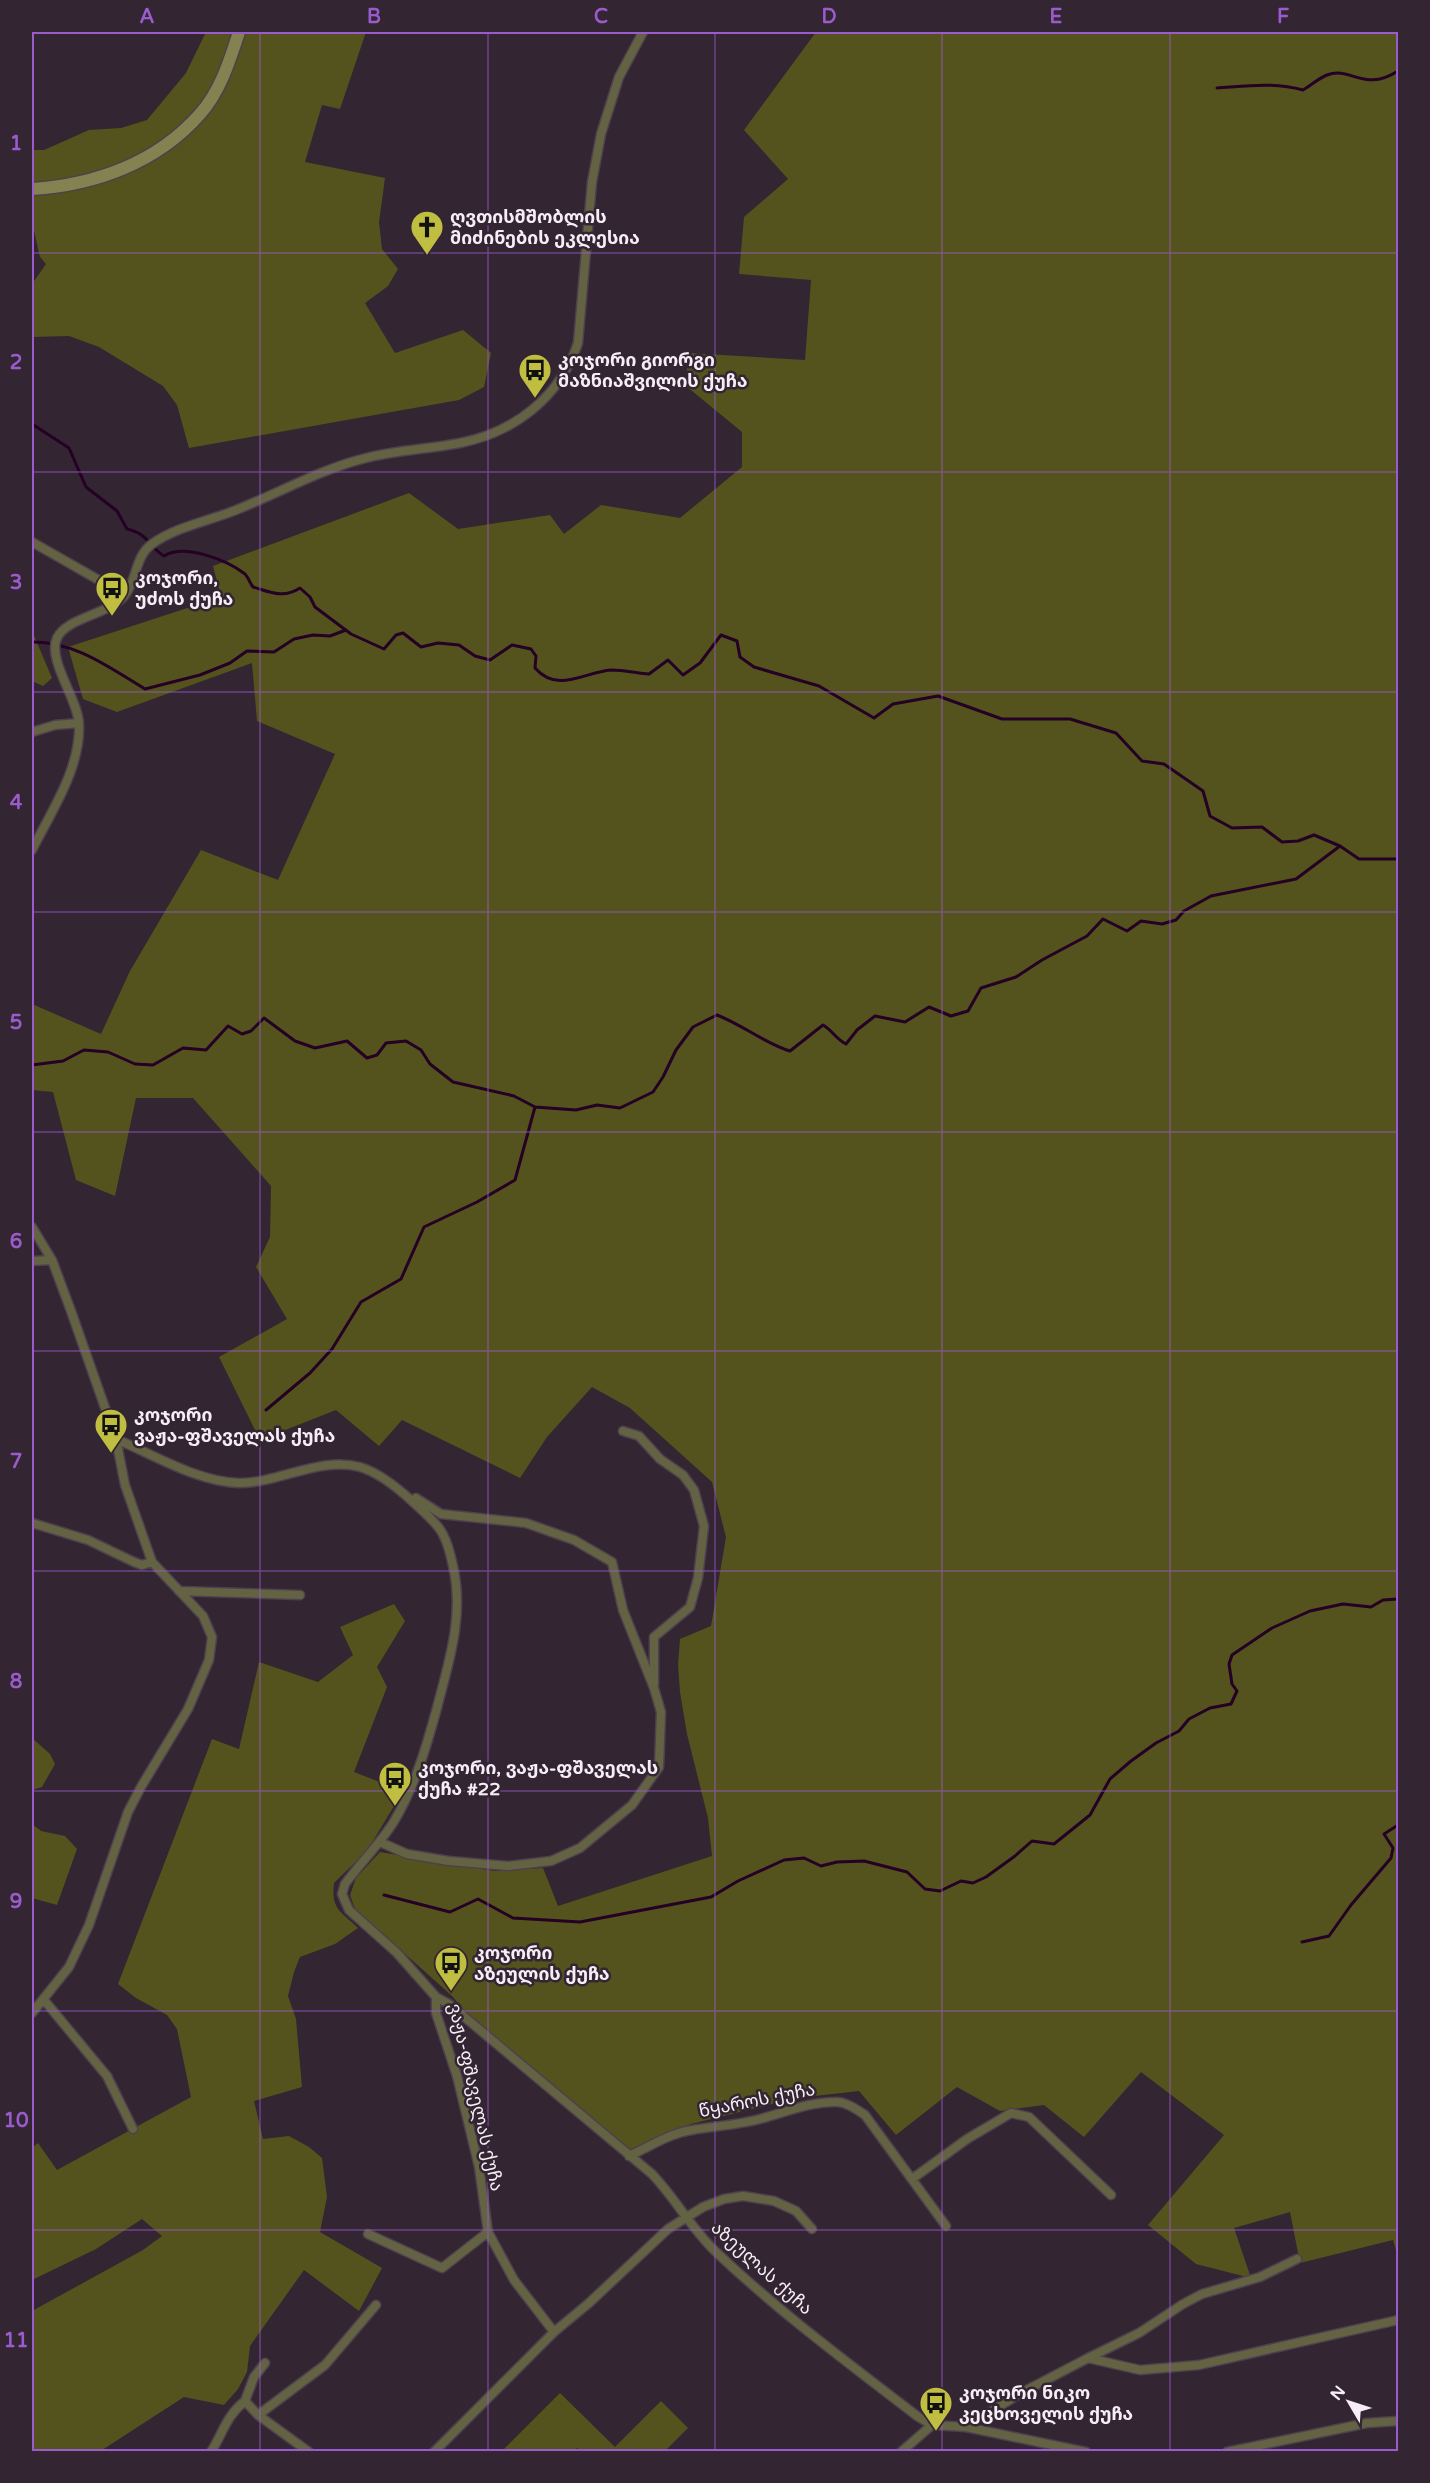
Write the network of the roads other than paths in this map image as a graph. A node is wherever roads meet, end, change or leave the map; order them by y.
1 (239, 32) edge
2 (643, 32) edge
3 (32, 189) edge
4 (32, 542) edge
5 (125, 595) junction
6 (79, 723) junction
7 (32, 732) edge
8 (32, 850) edge
9 (32, 1227) edge
10 (52, 1260) junction
11 (32, 1262) edge
12 (622, 1431) dead end
13 (116, 1439) junction
14 (399, 1489) junction
15 (32, 1523) edge
16 (152, 1562) junction
17 (179, 1592) junction
18 (300, 1595) dead end
19 (654, 1688) junction
20 (380, 1842) junction
21 (436, 1997) junction
22 (44, 2000) junction
23 (32, 2013) edge
24 (134, 2129) dead end
25 (629, 2156) junction
26 (912, 2179) junction
27 (1111, 2195) dead end
28 (687, 2217) junction
29 (946, 2226) dead end
30 (812, 2229) dead end
31 (488, 2232) junction
32 (368, 2234) dead end
33 (1297, 2259) dead end
34 (376, 2305) dead end
35 (1398, 2320) edge
36 (554, 2332) junction
37 (1088, 2358) junction
38 (265, 2363) dead end
39 (245, 2401) junction
40 (258, 2415) junction
41 (1398, 2421) edge
42 (932, 2425) junction
43 (966, 2427) junction
44 (1065, 2450) edge
45 (210, 2451) edge
46 (309, 2451) edge
47 (434, 2451) edge
48 (901, 2451) edge
49 (1086, 2451) edge
50 (1227, 2451) edge

1 - 3 main road
2 - 5 street
4 - 5 street
5 - 6 street
6 - 7 street
6 - 8 street
9 - 10 street
10 - 11 street
10 - 13 street
12 - 19 street
13 - 14 street, ვაჟა-ფშაველას ქუჩა
13 - 16 street
14 - 19 street
14 - 20 street, ვაჟა-ფშაველას ქუჩა
15 - 16 street
16 - 17 street
17 - 18 street
17 - 22 street
19 - 20 street
20 - 21 street, ვაჟა-ფშაველას ქუჩა
21 - 25 street, აზეულას ქუჩა
21 - 31 street, ვაჟა-ფშაველას ქუჩა
22 - 23 street
22 - 24 street
25 - 26 street, წყაროს ქუჩა
25 - 28 street, აზეულას ქუჩა
26 - 27 street
26 - 29 street, წყაროს ქუჩა
28 - 30 street
28 - 36 street
28 - 42 street, აზეულას ქუჩა
31 - 32 street
31 - 36 street, ვაჟა-ფშაველას ქუჩა
33 - 37 street
34 - 40 street
35 - 37 street
36 - 47 street
37 - 43 street
38 - 39 street
39 - 40 street
39 - 45 street
40 - 46 street
41 - 50 street
42 - 43 street
42 - 48 street
43 - 44 street
44 - 49 street

